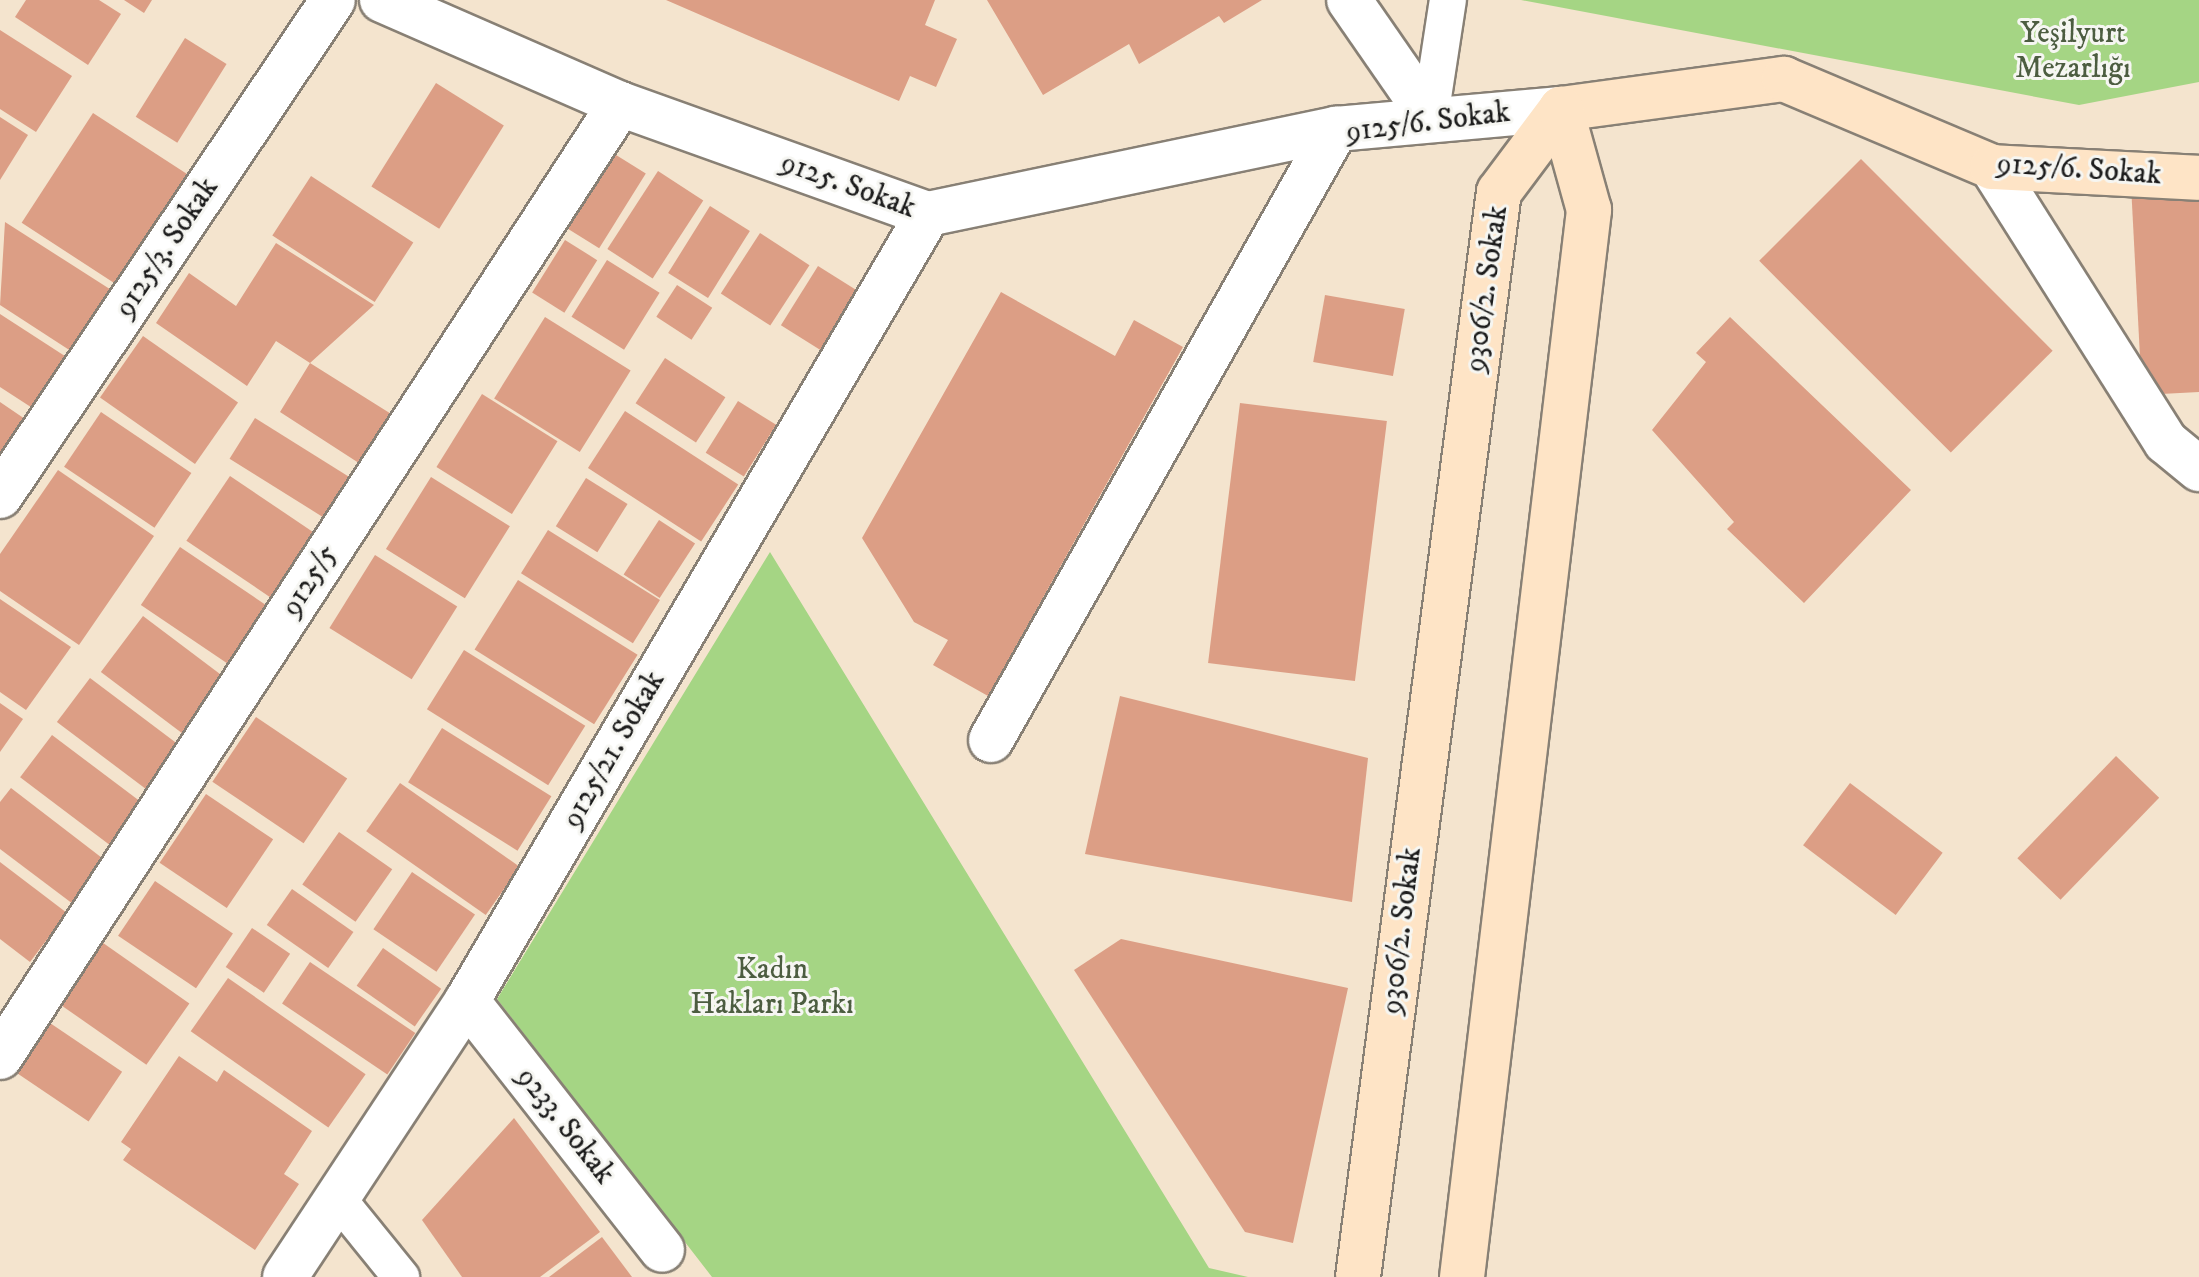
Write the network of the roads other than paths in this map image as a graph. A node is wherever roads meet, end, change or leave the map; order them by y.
1 (333, 0) edge
2 (1349, 0) edge
3 (1448, 0) edge
4 (396, 2) edge
5 (620, 104) junction
6 (1561, 109) junction
7 (1430, 117) junction
8 (1336, 129) junction
9 (1992, 167) junction
10 (2199, 178) edge
11 (928, 214) junction
12 (2182, 441) edge
13 (2199, 469) edge
14 (0, 496) edge
15 (991, 740) dead end
16 (467, 1001) junction
17 (0, 1057) edge
18 (337, 1198) junction
19 (662, 1250) dead end
20 (285, 1277) edge
21 (401, 1277) edge
22 (1358, 1277) edge
23 (1462, 1277) edge

1 - 14 street, 9125/3. Sokak
2 - 7 street
3 - 7 lane
4 - 5 street, 9125. Sokak
5 - 11 street, 9125. Sokak
5 - 17 street, 9125/5
6 - 7 street, 9125/6. Sokak
6 - 9 main road, 9125/6. Sokak
6 - 22 main road, 9306/2. Sokak
6 - 23 main road
7 - 8 street, 9125/6. Sokak
8 - 11 street, 9125. Sokak
8 - 15 street, 9125/6. Sokak
9 - 10 main road, 9125/6. Sokak
9 - 12 street
11 - 16 street, 9125/21. Sokak
12 - 13 street
16 - 18 street, 9125/21. Sokak
16 - 19 street, 9233. Sokak
18 - 20 street, 9125/21. Sokak
18 - 21 lane

